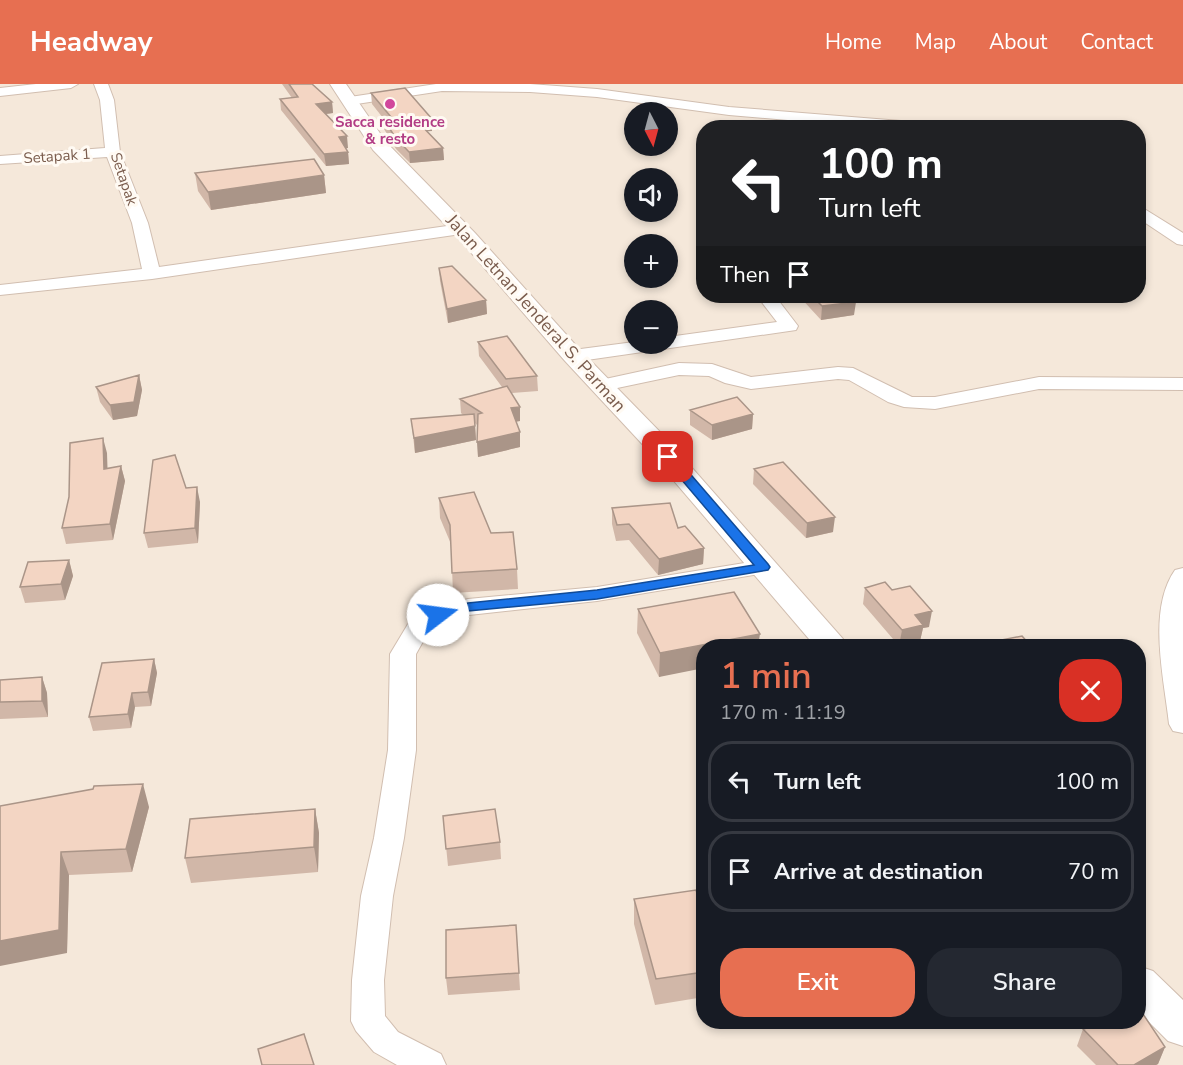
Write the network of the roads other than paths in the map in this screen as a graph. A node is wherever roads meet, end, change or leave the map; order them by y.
1 (71, 84) edge
2 (101, 84) edge
3 (415, 87) edge
4 (0, 92) edge
5 (344, 92) edge
6 (840, 120) edge
7 (113, 152) junction
8 (0, 160) edge
9 (1146, 214) edge
10 (461, 230) junction
11 (1180, 232) edge
12 (152, 274) junction
13 (0, 290) edge
14 (771, 303) edge
15 (678, 341) edge
16 (624, 349) edge
17 (573, 356) junction
18 (1183, 384) edge
19 (603, 386) junction
20 (763, 567) junction
21 (1183, 575) edge
22 (826, 639) edge
23 (1183, 724) edge
24 (1146, 992) edge
25 (1183, 1028) edge
26 (429, 1065) edge

1 - 4 street
2 - 7 street, Setapak
3 - 5 street
3 - 6 street
5 - 10 street, Jalan Letnan Jenderal S. Parman
7 - 8 street, Setapak 1
7 - 12 street, Setapak
9 - 11 street
10 - 12 street
10 - 17 street, Jalan Letnan Jenderal S. Parman
12 - 13 street
14 - 15 street
16 - 17 street
17 - 19 street, Jalan Letnan Jenderal S. Parman
18 - 19 street
19 - 20 street, Jalan Letnan Jenderal S. Parman
20 - 22 street, Jalan Letnan Jenderal S. Parman
20 - 26 street
21 - 23 street
24 - 25 street

